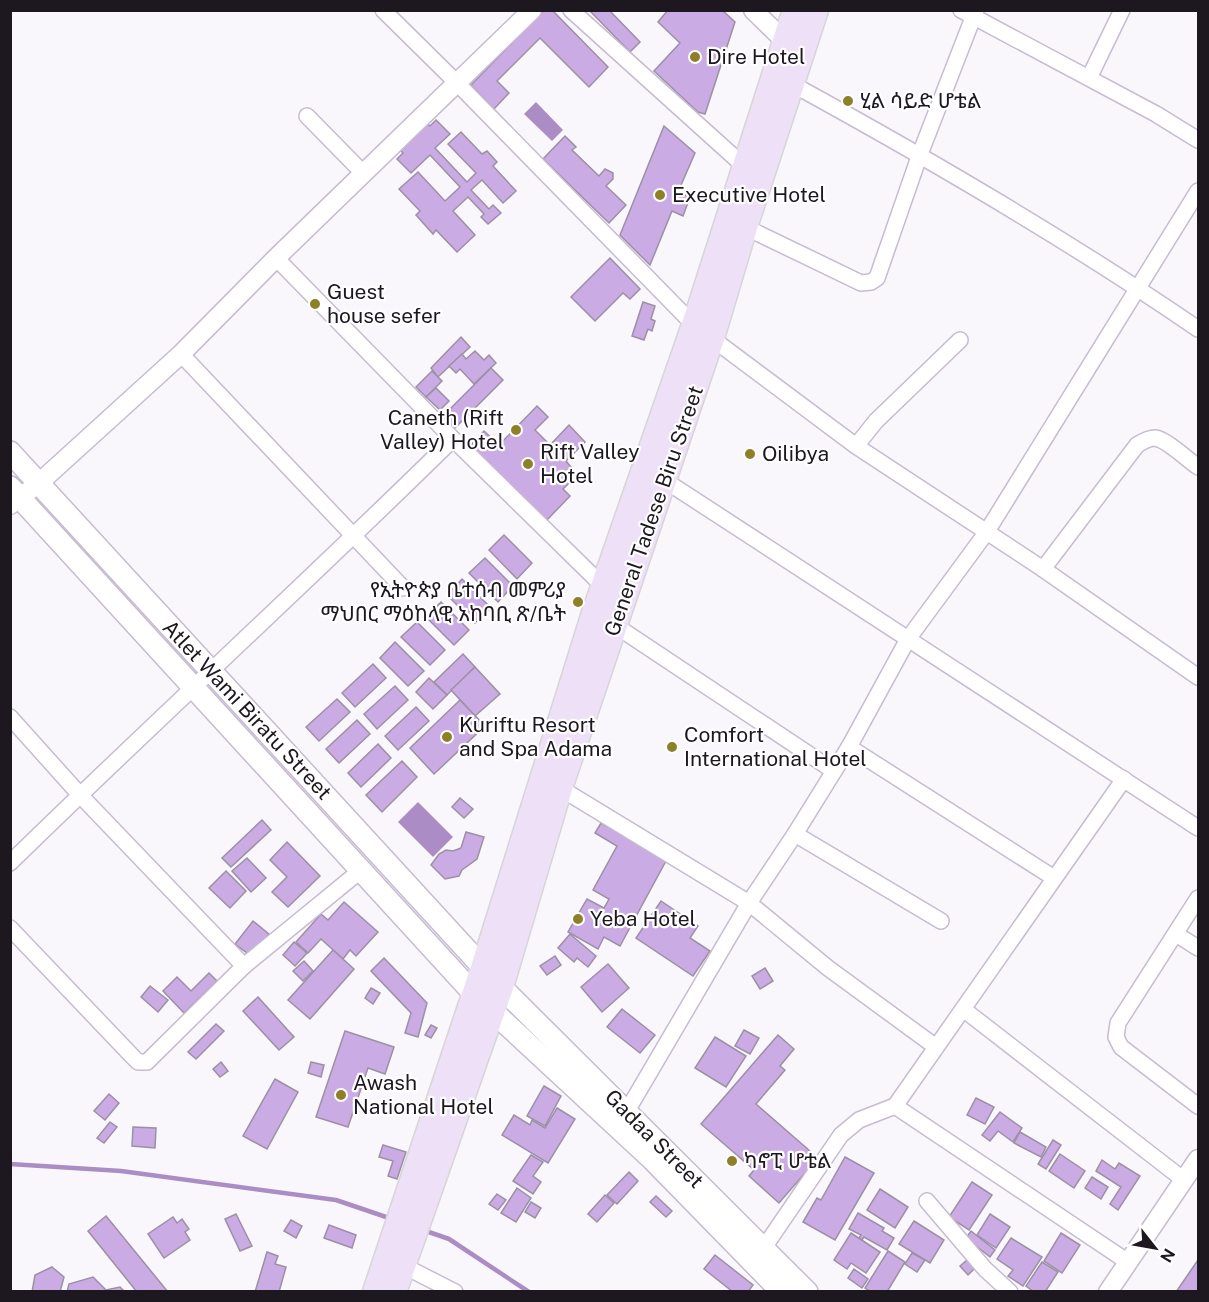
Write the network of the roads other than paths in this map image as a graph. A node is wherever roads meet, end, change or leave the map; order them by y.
1 (383, 10) edge
2 (532, 10) edge
3 (571, 10) edge
4 (753, 10) edge
5 (795, 10) edge
6 (816, 10) edge
7 (1122, 10) edge
8 (970, 12) edge
9 (793, 49) junction
10 (1089, 78) junction
11 (457, 83) junction
12 (792, 84) junction
13 (308, 116) dead end
14 (1198, 140) edge
15 (921, 154) junction
16 (744, 166) junction
17 (364, 174) junction
18 (1198, 191) edge
19 (745, 227) junction
20 (276, 258) junction
21 (1137, 287) junction
22 (1196, 321) edge
23 (703, 331) junction
24 (960, 340) dead end
25 (182, 354) junction
26 (453, 439) junction
27 (856, 446) junction
28 (10, 452) edge
29 (1198, 467) edge
30 (655, 473) junction
31 (39, 483) junction
32 (14, 496) edge
33 (986, 533) junction
34 (354, 537) junction
35 (1043, 569) junction
36 (604, 587) junction
37 (403, 588) dead end
38 (605, 619) junction
39 (908, 639) junction
40 (211, 670) junction
41 (1198, 678) edge
42 (192, 687) junction
43 (10, 717) edge
44 (849, 747) junction
45 (834, 771) junction
46 (1124, 779) junction
47 (560, 788) junction
48 (80, 795) junction
49 (1198, 828) edge
50 (795, 834) junction
51 (10, 863) edge
52 (360, 872) junction
53 (1054, 878) junction
54 (1198, 898) edge
55 (749, 903) junction
56 (941, 921) dead end
57 (10, 928) edge
58 (1176, 934) junction
59 (1198, 948) edge
60 (244, 966) junction
61 (483, 968) junction
62 (501, 987) junction
63 (483, 1003) junction
64 (963, 1009) junction
65 (936, 1047) junction
66 (895, 1106) junction
67 (1198, 1107) edge
68 (627, 1111) junction
69 (1198, 1159) edge
70 (1184, 1180) junction
71 (927, 1201) dead end
72 (763, 1249) junction
73 (400, 1252) junction
74 (1128, 1262) junction
75 (375, 1292) edge
76 (393, 1292) edge
77 (455, 1292) edge
78 (783, 1292) edge
79 (807, 1292) edge
80 (1010, 1292) edge
81 (1108, 1292) edge

1 - 11 street
2 - 11 street
3 - 16 street
4 - 9 street
5 - 9 main road, General Tadese Biru Street
6 - 9 main road, General Tadese Biru Street
7 - 10 street
8 - 10 street
8 - 15 street
9 - 12 main road, General Tadese Biru Street
9 - 16 main road, General Tadese Biru Street
10 - 14 street
11 - 17 street
11 - 23 street
12 - 15 street
12 - 19 main road, General Tadese Biru Street
13 - 17 street
15 - 19 street
15 - 21 street
16 - 23 main road, General Tadese Biru Street
17 - 20 street
18 - 21 street
19 - 23 main road, General Tadese Biru Street
20 - 25 street
20 - 26 street
21 - 22 street
21 - 33 street
23 - 27 street
23 - 30 main road, General Tadese Biru Street
24 - 27 street
25 - 31 street
25 - 34 street
26 - 34 street
26 - 36 street
27 - 33 street
28 - 31 main road, Atlet Wami Biratu Street
29 - 35 street
30 - 36 main road, General Tadese Biru Street
30 - 38 main road, General Tadese Biru Street
30 - 39 street
31 - 32 street
31 - 40 main road, Atlet Wami Biratu Street
32 - 42 main road, Atlet Wami Biratu Street
33 - 35 street
33 - 39 street
34 - 37 street
34 - 40 street
35 - 41 street
36 - 38 main road, General Tadese Biru Street
38 - 45 street
38 - 47 main road, General Tadese Biru Street
38 - 61 main road, General Tadese Biru Street
39 - 44 street
39 - 46 street
40 - 42 street
40 - 61 main road, Atlet Wami Biratu Street
42 - 48 street
42 - 52 main road, Atlet Wami Biratu Street
43 - 48 street
44 - 45 street
44 - 53 street
45 - 50 street
46 - 49 street
46 - 53 street
47 - 55 street
47 - 62 main road, General Tadese Biru Street
48 - 51 street
48 - 60 street
50 - 55 street
50 - 56 street
52 - 60 street
52 - 63 main road, Atlet Wami Biratu Street
53 - 64 street
54 - 58 street
55 - 65 street
55 - 68 street
57 - 60 street
58 - 59 street
58 - 67 street
61 - 62 main road, Atlet Wami Biratu Street
61 - 63 main road, General Tadese Biru Street
62 - 63 main road, General Tadese Biru Street
62 - 68 main road, Gadaa Street
63 - 73 main road
63 - 78 main road, Atlet Wami Biratu Street
64 - 65 street
64 - 70 street
65 - 66 street
66 - 72 street
66 - 74 street
68 - 72 main road, Gadaa Street
69 - 70 street
70 - 74 street
71 - 80 street
72 - 79 main road, Gadaa Street
73 - 75 main road
73 - 76 main road
73 - 77 street
74 - 81 street

